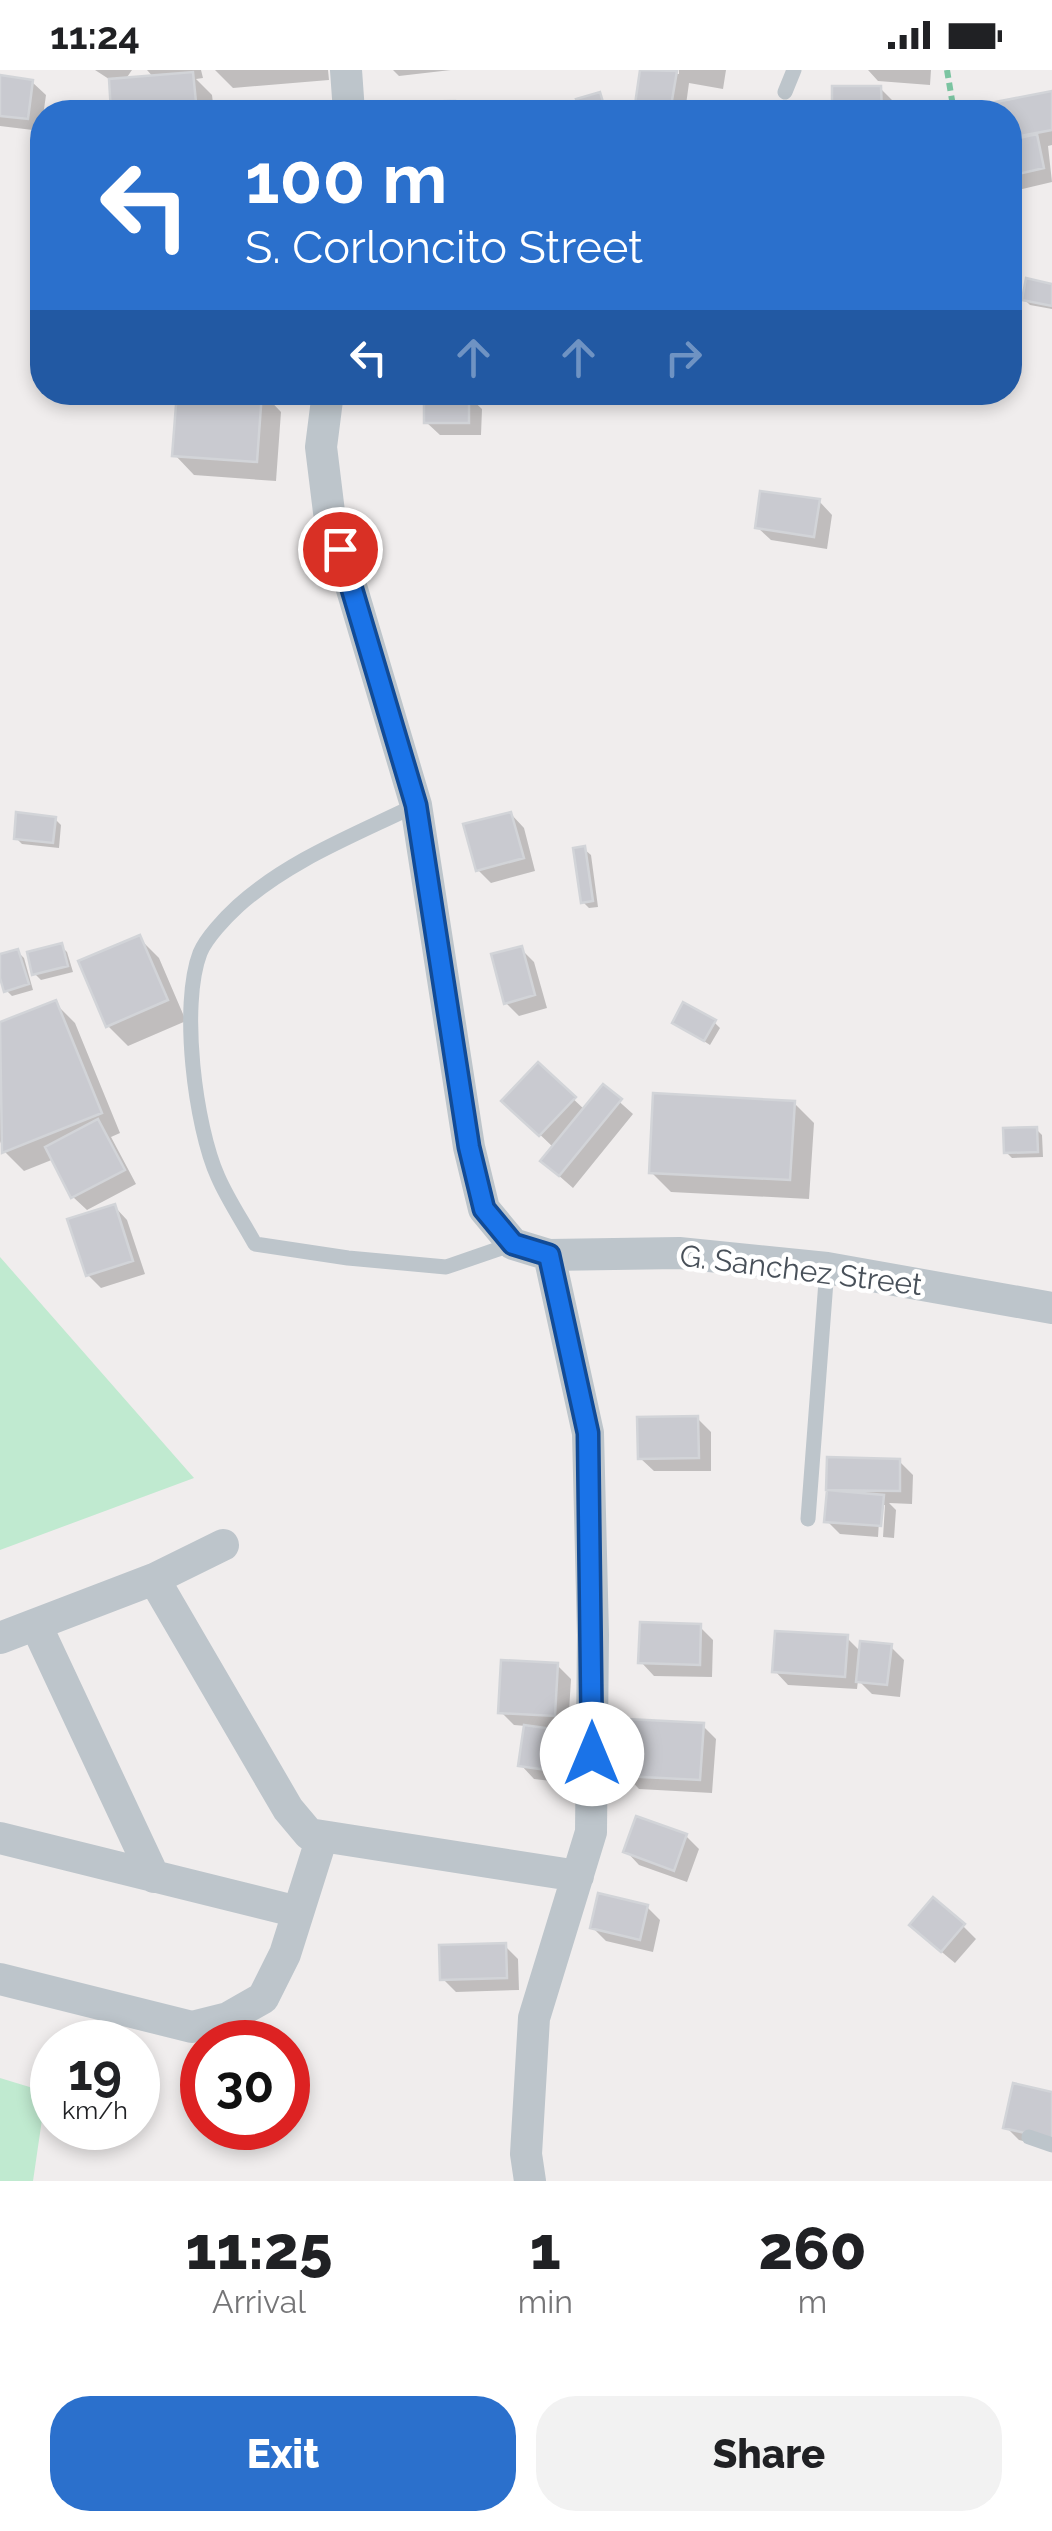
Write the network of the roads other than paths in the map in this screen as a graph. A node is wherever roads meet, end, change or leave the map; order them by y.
1 (346, 70) edge
2 (794, 70) edge
3 (785, 92) dead end
4 (349, 100) edge
5 (326, 405) edge
6 (416, 805) junction
7 (513, 1244) junction
8 (549, 1255) junction
9 (827, 1268) junction
10 (1052, 1308) edge
11 (808, 1519) dead end
12 (223, 1545) dead end
13 (154, 1579) junction
14 (36, 1624) junction
15 (0, 1638) edge
16 (322, 1837) junction
17 (0, 1838) edge
18 (154, 1876) junction
19 (578, 1876) junction
20 (298, 1912) junction
21 (0, 1978) edge
22 (1029, 2138) dead end
23 (1052, 2145) edge
24 (530, 2181) edge

1 - 4 street
2 - 3 lane
5 - 6 street
6 - 7 street
6 - 7 lane
7 - 8 street, G. Sanchez Street
8 - 9 street, G. Sanchez Street
8 - 19 street
9 - 10 street, G. Sanchez Street
9 - 11 lane
12 - 13 street
13 - 14 street
13 - 16 street
14 - 15 street
14 - 18 street
16 - 19 street
16 - 20 street
17 - 18 street
18 - 20 street
19 - 24 street
20 - 21 street
22 - 23 lane

